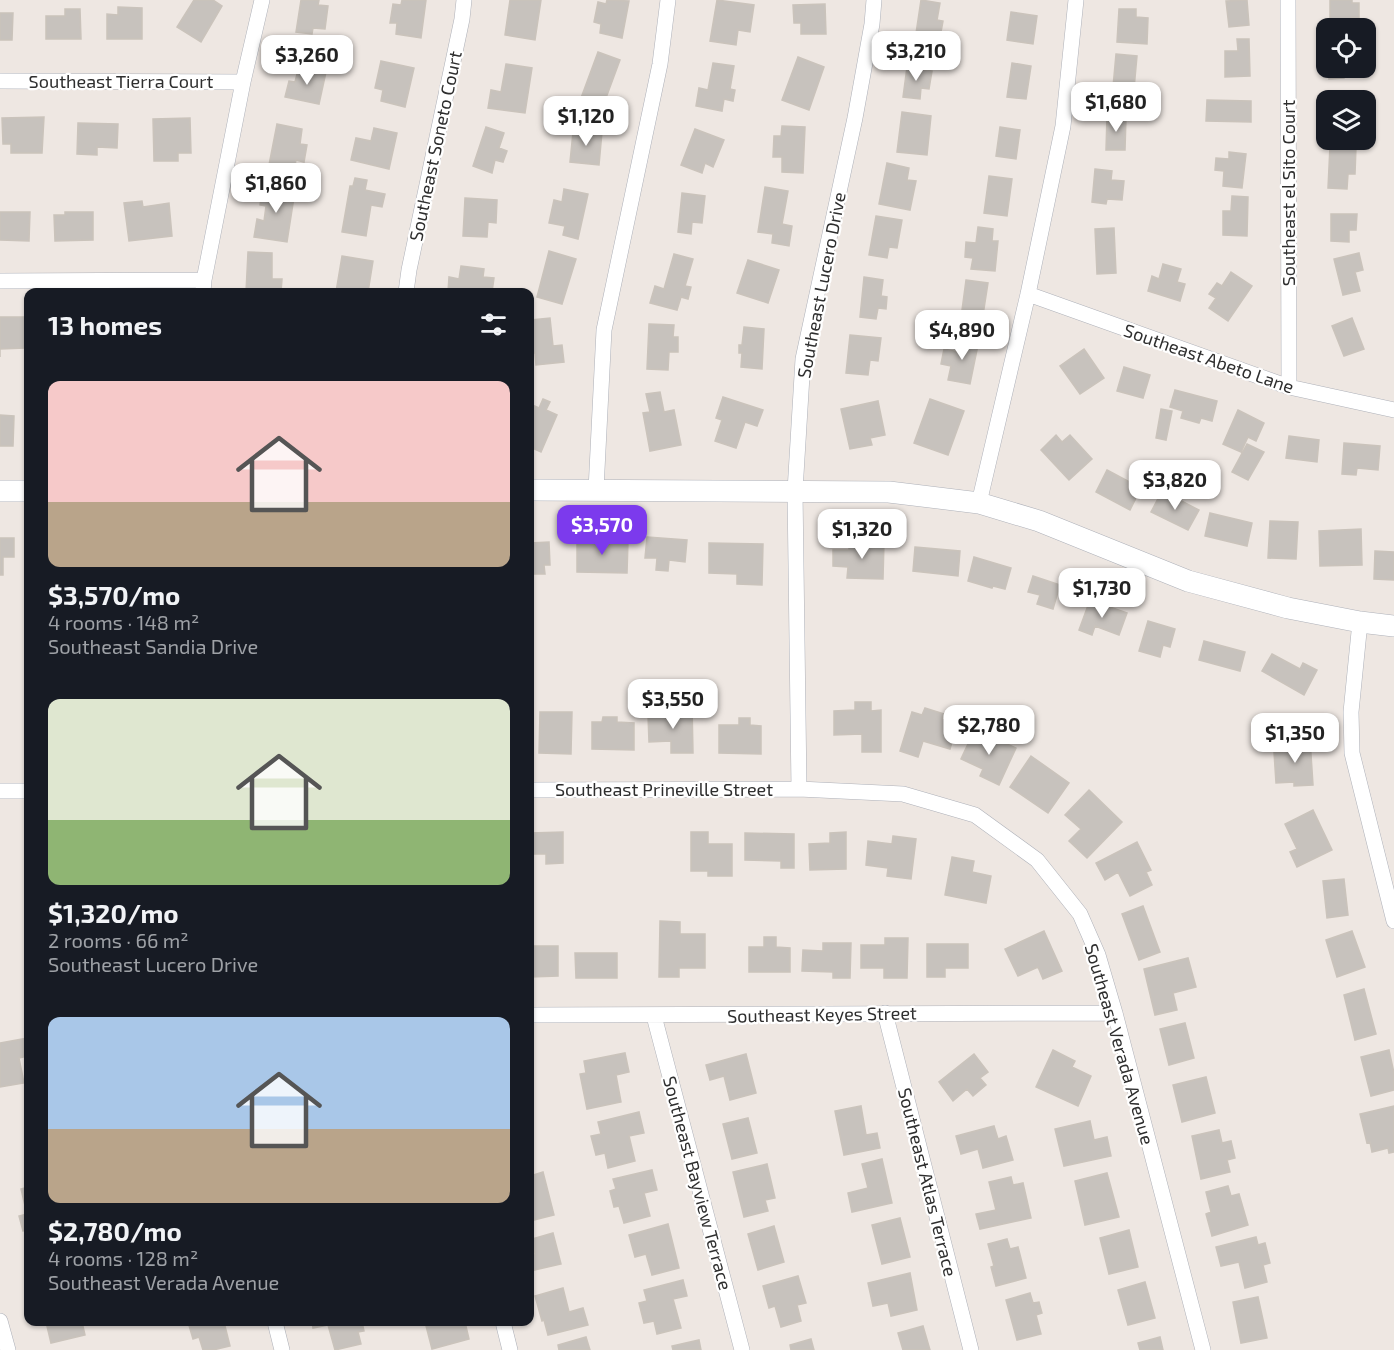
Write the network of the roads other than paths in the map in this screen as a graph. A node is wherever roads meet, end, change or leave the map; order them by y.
1 (262, 0) edge
2 (464, 0) edge
3 (668, 0) edge
4 (874, 0) edge
5 (1076, 0) edge
6 (1288, 0) edge
7 (0, 81) edge
8 (243, 82) junction
9 (0, 281) edge
10 (204, 286) edge
11 (407, 288) edge
12 (1028, 294) junction
13 (1289, 387) junction
14 (1394, 410) edge
15 (534, 490) edge
16 (596, 490) junction
17 (0, 491) edge
18 (24, 491) edge
19 (795, 491) junction
20 (979, 503) junction
21 (1360, 622) junction
22 (1394, 626) edge
23 (799, 789) junction
24 (534, 790) edge
25 (0, 791) edge
26 (24, 791) edge
27 (1389, 880) edge
28 (1394, 921) edge
29 (885, 1013) junction
30 (1115, 1013) junction
31 (534, 1015) edge
32 (654, 1016) junction
33 (0, 1320) edge
34 (276, 1326) edge
35 (503, 1326) edge
36 (8, 1350) edge
37 (282, 1350) edge
38 (510, 1350) edge
39 (742, 1350) edge
40 (971, 1350) edge
41 (1203, 1350) edge

1 - 8 street
2 - 11 street, Southeast Soneto Court
3 - 16 street
4 - 19 street, Southeast Lucero Drive
5 - 12 street
6 - 13 street, Southeast el Sito Court
7 - 8 street, Southeast Tierra Court
8 - 10 street
9 - 10 street
12 - 13 street, Southeast Abeto Lane
12 - 20 street
13 - 14 street, Southeast Abeto Lane
15 - 16 street
16 - 19 street
17 - 18 street
19 - 20 street
19 - 23 street, Southeast Lucero Drive
20 - 21 street
21 - 22 street
21 - 27 street
23 - 24 street, Southeast Prineville Street
23 - 30 street, Southeast Verada Avenue
25 - 26 street
27 - 28 street
29 - 30 street, Southeast Keyes Street
29 - 32 street, Southeast Keyes Street
29 - 40 street, Southeast Atlas Terrace
30 - 41 street, Southeast Verada Avenue
31 - 32 street, Southeast Keyes Street
32 - 39 street, Southeast Bayview Terrace
33 - 36 street
34 - 37 street
35 - 38 street

